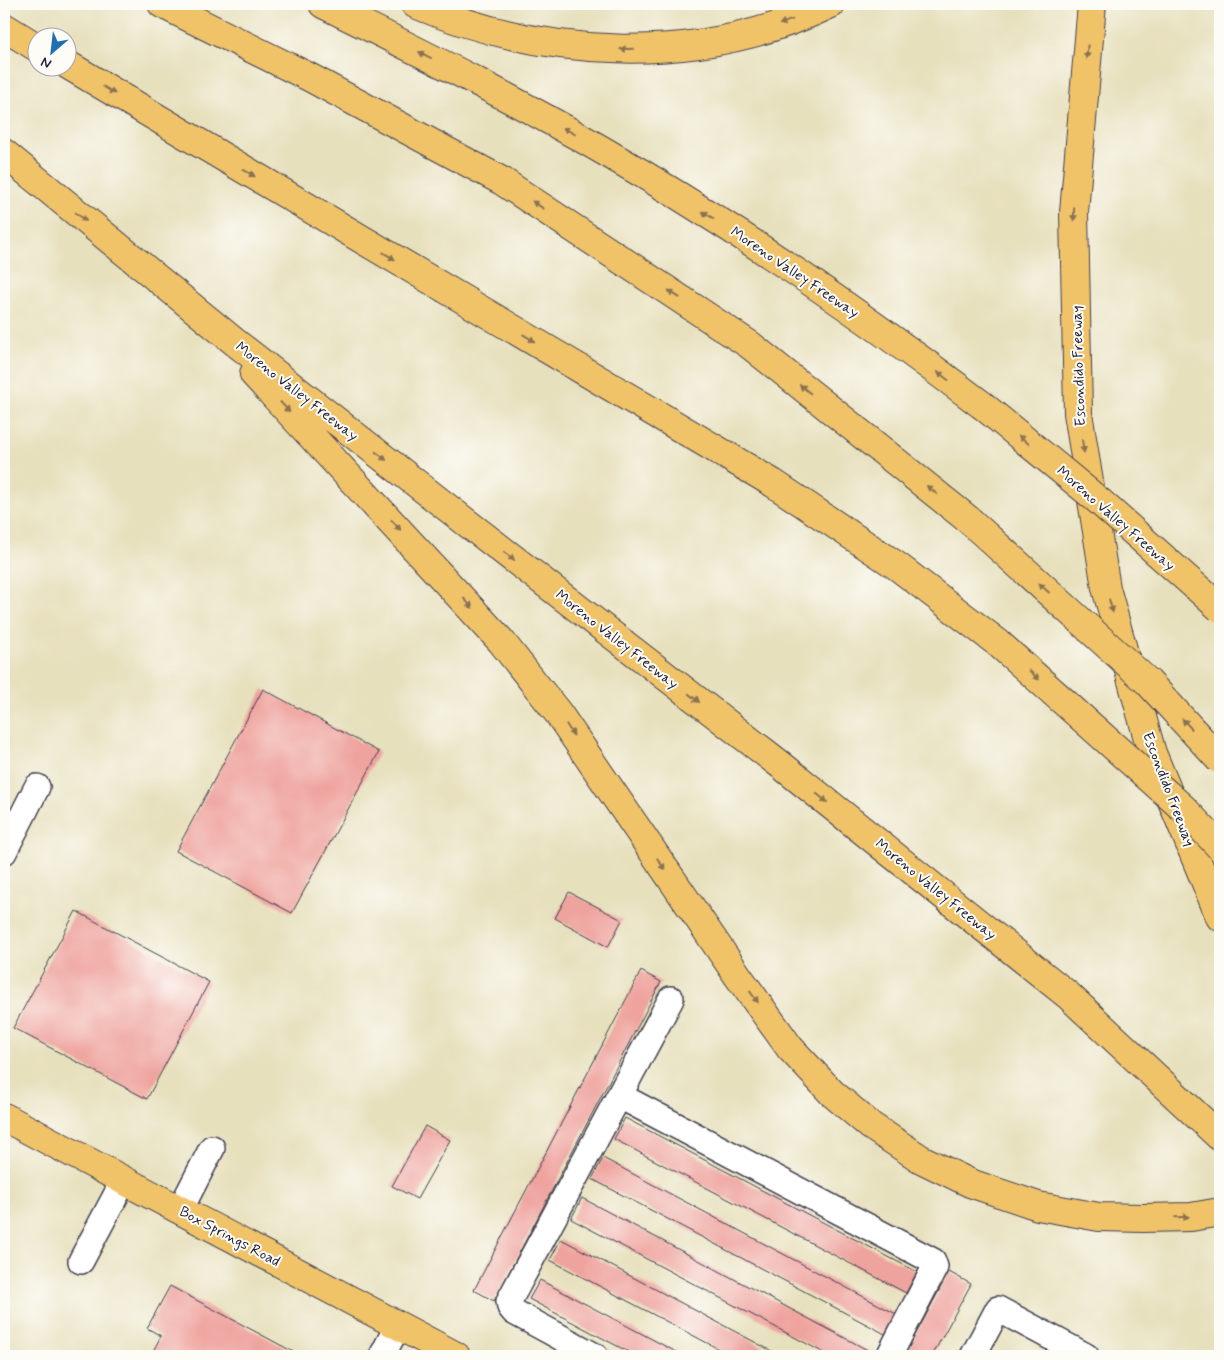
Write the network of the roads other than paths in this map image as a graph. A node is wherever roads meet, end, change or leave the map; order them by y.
1 (162, 4) edge
2 (323, 4) edge
3 (415, 4) edge
4 (831, 4) edge
5 (1092, 4) edge
6 (4, 27) edge
7 (28, 42) edge
8 (78, 71) edge
9 (4, 153) edge
10 (191, 307) junction
11 (1220, 608) edge
12 (1220, 760) edge
13 (37, 788) dead end
14 (1220, 847) edge
15 (4, 852) edge
16 (1220, 917) edge
17 (671, 999) dead end
18 (620, 1096) junction
19 (4, 1117) edge
20 (1220, 1137) edge
21 (212, 1148) dead end
22 (124, 1180) junction
23 (180, 1210) junction
24 (1220, 1212) edge
25 (81, 1261) dead end
26 (398, 1325) junction
27 (382, 1356) edge
28 (456, 1356) edge
29 (595, 1356) edge
30 (889, 1356) edge
31 (973, 1356) edge
32 (1086, 1356) edge

12 -> 1 main road, bridge
11 -> 2 main road, Moreno Valley Freeway, bridge
4 -> 3 main road
5 -> 16 main road, Escondido Freeway
6 - 7 main road
8 -> 14 main road, bridge
9 -> 10 main road, Moreno Valley Freeway
10 -> 20 main road, Moreno Valley Freeway
10 -> 24 main road
13 - 15 lane
17 - 18 lane
18 - 29 lane
18 - 30 lane
19 - 22 main road, Box Springs Road
21 - 23 lane
22 - 23 main road, Box Springs Road
22 - 25 lane
23 - 26 main road, Box Springs Road
26 - 27 lane
26 - 28 main road, Box Springs Road
31 - 32 lane

